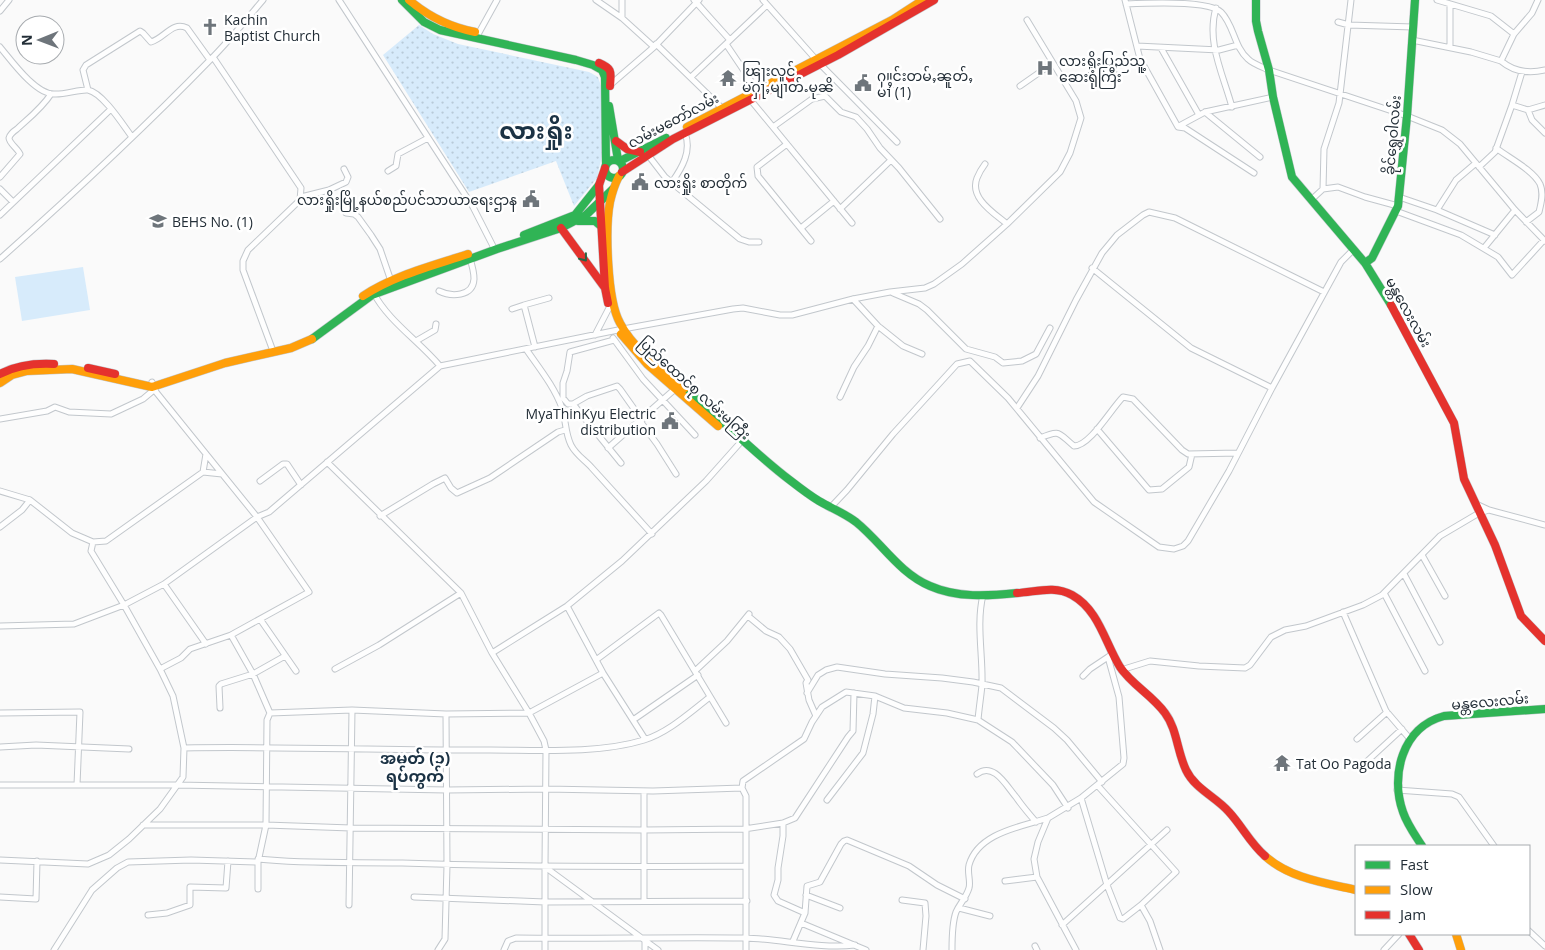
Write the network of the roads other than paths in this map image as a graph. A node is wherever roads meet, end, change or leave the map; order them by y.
1 (9, 0) edge
2 (264, 0) edge
3 (339, 0) edge
4 (402, 0) edge
5 (409, 0) edge
6 (497, 0) edge
7 (596, 0) edge
8 (763, 0) edge
9 (923, 0) edge
10 (934, 0) edge
11 (1256, 0) edge
12 (1351, 0) edge
13 (1415, 0) edge
14 (1437, 0) edge
15 (1539, 0) edge
16 (696, 1) edge
17 (622, 2) edge
18 (1126, 2) edge
19 (1545, 3) edge
20 (1212, 4) edge
21 (767, 5) junction
22 (1450, 5) junction
23 (612, 10) junction
24 (913, 10) junction
25 (0, 11) edge
26 (622, 18) junction
27 (1027, 20) dead end
28 (1338, 22) dead end
29 (1349, 25) junction
30 (1413, 27) junction
31 (1514, 34) junction
32 (478, 36) junction
33 (1412, 40) junction
34 (728, 42) junction
35 (1238, 45) junction
36 (0, 46) edge
37 (655, 46) junction
38 (1136, 46) junction
39 (1450, 47) junction
40 (1161, 48) junction
41 (1215, 50) junction
42 (212, 58) junction
43 (818, 61) junction
44 (1501, 61) junction
45 (1053, 63) junction
46 (1269, 70) junction
47 (1545, 70) edge
48 (1522, 72) junction
49 (691, 77) junction
50 (607, 86) junction
51 (1020, 86) dead end
52 (88, 90) junction
53 (757, 90) junction
54 (51, 94) junction
55 (1340, 94) junction
56 (749, 97) junction
57 (1273, 98) junction
58 (1512, 105) junction
59 (1545, 105) edge
60 (1232, 107) junction
61 (111, 109) junction
62 (724, 110) junction
63 (1528, 110) junction
64 (1206, 112) junction
65 (1198, 115) junction
66 (1407, 116) junction
67 (773, 127) junction
68 (1178, 127) junction
69 (1545, 132) edge
70 (685, 133) junction
71 (132, 137) junction
72 (428, 138) junction
73 (616, 140) junction
74 (897, 142) dead end
75 (787, 144) junction
76 (1496, 148) junction
77 (644, 153) junction
78 (1260, 157) dead end
79 (891, 160) junction
80 (619, 161) junction
81 (985, 164) dead end
82 (1478, 165) junction
83 (605, 166) junction
84 (344, 169) dead end
85 (388, 170) dead end
86 (1254, 173) dead end
87 (621, 174) junction
88 (0, 177) edge
89 (672, 182) junction
90 (599, 185) junction
91 (1543, 185) edge
92 (615, 187) junction
93 (0, 189) edge
94 (1323, 189) junction
95 (301, 197) junction
96 (1399, 197) junction
97 (1311, 200) junction
98 (834, 201) junction
99 (13, 202) junction
100 (601, 202) junction
101 (840, 209) junction
102 (1397, 209) junction
103 (1436, 210) junction
104 (1515, 210) junction
105 (346, 214) dead end
106 (0, 215) edge
107 (940, 219) dead end
108 (576, 221) junction
109 (1526, 222) junction
110 (852, 223) dead end
111 (1007, 224) junction
112 (602, 227) junction
113 (561, 228) junction
114 (801, 228) junction
115 (1495, 235) junction
116 (810, 241) dead end
117 (1544, 241) edge
118 (759, 242) dead end
119 (494, 248) junction
120 (1484, 248) junction
121 (1354, 249) junction
122 (470, 259) junction
123 (0, 260) edge
124 (1365, 263) junction
125 (1092, 268) junction
126 (391, 281) junction
127 (605, 288) junction
128 (439, 291) dead end
129 (373, 292) junction
130 (890, 292) junction
131 (1324, 292) junction
132 (550, 298) dead end
133 (853, 299) junction
134 (524, 305) junction
135 (609, 308) junction
136 (512, 309) dead end
137 (436, 324) dead end
138 (878, 326) junction
139 (1050, 328) dead end
140 (618, 331) junction
141 (595, 335) junction
142 (614, 340) junction
143 (416, 341) junction
144 (535, 347) junction
145 (273, 349) junction
146 (526, 349) junction
147 (922, 354) dead end
148 (440, 366) junction
149 (0, 374) edge
150 (0, 383) edge
151 (154, 386) junction
152 (1272, 388) junction
153 (676, 389) junction
154 (840, 397) dead end
155 (663, 401) junction
156 (573, 404) junction
157 (1016, 408) junction
158 (0, 419) edge
159 (641, 420) junction
160 (1097, 429) junction
161 (565, 430) junction
162 (695, 434) dead end
163 (1040, 438) junction
164 (738, 444) junction
165 (608, 448) junction
166 (1238, 453) junction
167 (206, 454) junction
168 (1192, 454) junction
169 (327, 462) junction
170 (621, 463) dead end
171 (203, 472) junction
172 (222, 474) junction
173 (676, 474) dead end
174 (260, 481) dead end
175 (301, 485) junction
176 (0, 491) edge
177 (30, 500) junction
178 (1475, 503) junction
179 (830, 508) junction
180 (1489, 510) junction
181 (1480, 513) junction
182 (380, 516) junction
183 (257, 517) junction
184 (1545, 525) edge
185 (0, 527) edge
186 (652, 534) junction
187 (93, 542) junction
188 (1422, 555) junction
189 (893, 557) junction
190 (1404, 574) junction
191 (164, 584) junction
192 (461, 593) junction
193 (1384, 593) junction
194 (983, 595) junction
195 (1445, 596) dead end
196 (124, 604) junction
197 (567, 606) junction
198 (1343, 612) junction
199 (260, 619) junction
200 (0, 626) edge
201 (231, 635) junction
202 (1545, 641) edge
203 (1440, 642) dead end
204 (206, 644) junction
205 (492, 653) junction
206 (285, 656) junction
207 (1110, 656) junction
208 (596, 660) junction
209 (160, 669) junction
210 (335, 669) dead end
211 (1121, 670) junction
212 (1425, 670) dead end
213 (296, 672) dead end
214 (603, 673) junction
215 (696, 673) junction
216 (253, 674) junction
217 (1083, 676) dead end
218 (982, 684) junction
219 (808, 693) junction
220 (854, 693) junction
221 (875, 696) junction
222 (710, 697) junction
223 (220, 708) dead end
224 (1545, 709) edge
225 (352, 710) junction
226 (270, 712) junction
227 (1387, 712) junction
228 (0, 713) edge
229 (529, 713) junction
230 (446, 714) junction
231 (816, 716) junction
232 (633, 720) junction
233 (978, 720) junction
234 (726, 723) dead end
235 (1402, 729) junction
236 (1357, 739) dead end
237 (1410, 739) junction
238 (645, 740) junction
239 (266, 746) junction
240 (0, 747) edge
241 (79, 747) junction
242 (184, 748) junction
243 (128, 749) dead end
244 (351, 749) junction
245 (447, 750) junction
246 (546, 750) junction
247 (1364, 764) dead end
248 (977, 774) dead end
249 (1100, 784) junction
250 (0, 785) edge
251 (77, 785) junction
252 (177, 786) junction
253 (266, 787) junction
254 (742, 788) junction
255 (350, 789) junction
256 (546, 789) junction
257 (447, 790) junction
258 (1396, 790) junction
259 (644, 791) junction
260 (1081, 798) junction
261 (827, 800) dead end
262 (1068, 808) junction
263 (1048, 818) junction
264 (1036, 822) junction
265 (783, 823) junction
266 (144, 825) junction
267 (266, 825) junction
268 (351, 828) junction
269 (447, 828) junction
270 (746, 828) junction
271 (546, 829) junction
272 (644, 830) junction
273 (1167, 830) dead end
274 (1151, 842) junction
275 (1421, 845) edge
276 (1493, 845) edge
277 (0, 860) edge
278 (258, 860) junction
279 (37, 861) junction
280 (228, 861) junction
281 (351, 862) junction
282 (447, 865) junction
283 (746, 866) junction
284 (545, 867) junction
285 (644, 867) junction
286 (1037, 878) junction
287 (1006, 881) dead end
288 (1106, 885) junction
289 (258, 889) dead end
290 (1355, 890) edge
291 (806, 895) junction
292 (0, 897) edge
293 (414, 897) dead end
294 (445, 899) junction
295 (965, 899) junction
296 (902, 900) dead end
297 (590, 901) junction
298 (644, 901) junction
299 (545, 902) junction
300 (747, 902) junction
301 (349, 905) dead end
302 (1141, 905) junction
303 (840, 908) dead end
304 (959, 908) junction
305 (805, 913) junction
306 (148, 915) dead end
307 (990, 916) dead end
308 (800, 923) junction
309 (1062, 925) junction
310 (1530, 932) edge
311 (1398, 935) edge
312 (1410, 935) edge
313 (1456, 935) edge
314 (545, 938) junction
315 (746, 938) junction
316 (645, 939) junction
317 (793, 941) junction
318 (855, 945) junction
319 (1545, 946) edge
320 (54, 950) edge
321 (438, 950) edge
322 (504, 950) edge
323 (545, 950) edge
324 (645, 950) edge
325 (658, 950) edge
326 (746, 950) edge
327 (866, 950) edge
328 (923, 950) edge
329 (952, 950) edge
330 (1076, 950) edge
331 (1160, 950) edge
332 (1384, 950) edge
333 (1419, 950) edge
334 (1461, 950) edge

1 - 25 street
2 - 42 street
3 - 72 street
4 - 32 main road
5 - 32 main road
6 - 32 street
7 - 23 street
8 - 21 street
9 - 24 main road, လမ်းမတော်လမ်း
10 - 24 main road, လမ်းမတော်လမ်း
11 - 46 main road, မန္တလေးလမ်း
12 - 29 street
13 - 30 main road, ခိုင်ရွှေဝါလမ်း
14 - 22 street
15 - 19 street
15 - 31 street
16 - 34 street
16 - 37 street
17 - 23 street
17 - 26 street
18 - 20 street
18 - 38 street
20 - 35 street
20 - 41 street
21 - 34 street
21 - 43 street
22 - 31 street
22 - 39 street
23 - 26 street
24 - 43 main road, လမ်းမတော်လမ်း
26 - 37 street
27 - 45 street
28 - 29 street
29 - 30 street
29 - 55 street
30 - 33 main road, ခိုင်ရွှေဝါလမ်း
31 - 44 street
32 - 50 main road
33 - 39 street
33 - 66 main road, ခိုင်ရွှေဝါလမ်း
34 - 49 street
34 - 53 street
35 - 41 street
35 - 46 street
36 - 54 street
37 - 49 street
37 - 50 street
38 - 40 street
38 - 68 street
39 - 44 street
40 - 41 street
40 - 65 street
41 - 60 street
42 - 52 street
42 - 71 street
42 - 95 street
43 - 53 main road, လမ်းမတော်လမ်း
43 - 56 main road, လမ်းမတော်လမ်း
43 - 74 street
44 - 48 street
45 - 51 street
45 - 111 street
46 - 55 street
46 - 57 main road, မန္တလေးလမ်း
47 - 48 street
48 - 58 street
49 - 62 street
50 - 73 main road
50 - 83 main road
52 - 54 street
52 - 61 street
53 - 56 main road, လမ်းမတော်လမ်း
54 - 88 street
55 - 66 street
55 - 94 street
56 - 62 main road, လမ်းမတော်လမ်း
56 - 67 street
57 - 60 street
57 - 97 main road, မန္တလေးလမ်း
58 - 63 street
58 - 76 street
59 - 63 street
60 - 64 street
61 - 71 street
61 - 99 street
62 - 70 main road, လမ်းမတော်လမ်း
62 - 77 main road, လမ်းမတော်လမ်း
63 - 69 street
64 - 65 street
64 - 78 street
65 - 68 street
66 - 82 street
66 - 96 main road, ခိုင်ရွှေဝါလမ်း
67 - 75 street
67 - 79 street
68 - 86 street
70 - 77 main road, လမ်းမတော်လမ်း
70 - 89 street
71 - 123 street
72 - 85 street
72 - 119 street
73 - 77 main road
73 - 80 main road
75 - 98 street
75 - 114 street
76 - 82 street
76 - 91 street
77 - 80 main road, လမ်းမတော်လမ်း
77 - 87 main road, လမ်းမတော်လမ်း
77 - 89 street
79 - 101 street
79 - 107 street
80 - 83 main road
80 - 87 main road
81 - 111 street
82 - 103 street
82 - 104 street
83 - 87 main road
83 - 90 main road, ပြည်ထောင်စု လမ်းမကြီး
84 - 95 street
87 - 92 main road, ပြည်ထောင်စု လမ်းမကြီး
89 - 118 street
90 - 100 main road, ပြည်ထောင်စု လမ်းမကြီး
90 - 119 main road
91 - 109 street
92 - 100 main road
92 - 140 main road, ပြည်ထောင်စု လမ်းမကြီး
93 - 99 street
94 - 97 street
94 - 102 street
95 - 145 street
96 - 102 main road, ခိုင်ရွှေဝါလမ်း
96 - 103 street
97 - 121 main road, မန္တလေးလမ်း
98 - 101 street
98 - 114 street
99 - 106 street
100 - 108 main road
100 - 112 main road, ပြည်ထောင်စု လမ်းမကြီး
101 - 110 street
102 - 120 street
102 - 124 main road, ခိုင်ရွှေဝါလမ်း
103 - 115 street
104 - 109 street
104 - 115 street
105 - 126 street
108 - 112 main road
108 - 113 main road
109 - 117 street
111 - 130 street
112 - 127 main road, ပြည်ထောင်စု လမ်းမကြီး
113 - 119 main road
113 -> 127 main road
114 - 116 street
115 - 120 street
117 - 120 street
119 - 122 main road
119 - 126 main road
121 - 124 main road, မန္တလေးလမ်း
121 - 131 street
122 - 128 street
122 - 129 main road
124 - 178 main road, မန္တလေးလမ်း
125 - 131 street
125 - 152 street
125 - 157 street
126 - 129 main road
127 - 135 main road, ပြည်ထောင်စု လမ်းမကြီး
129 - 143 street
129 - 145 main road
130 - 133 street
130 - 139 street
131 - 152 street
132 - 134 street
133 - 138 street
133 - 140 street
134 - 136 street
134 - 144 street
135 - 140 main road, ပြည်ထောင်စု လမ်းမကြီး
135 - 141 street
137 - 143 street
138 - 147 street
138 - 154 street
140 - 141 street
140 - 142 street
140 - 153 main road, ပြည်ထောင်စု လမ်းမကြီး
140 - 179 main road, ပြည်ထောင်စု လမ်းမကြီး
141 - 144 street
142 - 155 street
142 - 156 street
143 - 148 street
144 - 146 street
145 - 151 main road
146 - 148 street
146 - 161 street
148 - 169 street
149 - 151 main road
150 - 151 main road
151 - 158 street
151 - 167 street
152 - 166 street
153 - 155 street
153 - 164 main road, ပြည်ထောင်စု လမ်းမကြီး
155 - 159 street
155 - 162 street
156 - 159 street
156 - 165 street
157 - 163 street
157 - 179 street
159 - 165 street
159 - 173 street
160 - 163 street
160 - 168 street
160 - 168 street
161 - 182 street
161 - 186 street
163 - 166 street
164 - 186 street
164 - 189 main road, ပြည်ထောင်စု လမ်းမကြီး
165 - 170 street
166 - 168 street
167 - 171 street
167 - 172 street
169 - 175 street
169 - 182 street
171 - 172 street
171 - 187 street
172 - 183 street
174 - 175 street
175 - 183 street
176 - 177 street
177 - 185 street
177 - 187 street
178 - 180 street
178 - 181 main road, မန္တလေးလမ်း
179 - 189 main road, ပြည်ထောင်စု လမ်းမကြီး
180 - 181 street
180 - 184 street
181 - 188 street
181 - 202 main road, မန္တလေးလမ်း
182 - 192 street
183 - 191 street
183 - 199 street
186 - 197 street
187 - 196 street
188 - 190 street
188 - 195 street
189 - 194 main road
190 - 193 street
190 - 203 street
191 - 196 street
191 - 204 street
192 - 205 street
192 - 210 street
193 - 198 street
193 - 212 street
194 - 207 main road
194 - 218 street
196 - 200 street
196 - 209 street
197 - 205 street
197 - 208 street
198 - 211 street
198 - 227 street
199 - 201 street
199 - 206 street
201 - 204 street
201 - 216 street
204 - 209 street
205 - 229 street
206 - 213 street
206 - 216 street
207 - 211 main road
207 - 217 street
207 - 249 street
208 - 214 street
208 - 215 street
209 - 242 street
211 - 290 main road
214 - 229 street
214 - 232 street
215 - 219 street
215 - 222 street
215 - 232 street
216 - 223 street
216 - 226 street
218 - 219 street
218 - 233 street
218 - 249 street
219 - 231 street
220 - 221 street
220 - 231 street
220 - 265 street
221 - 233 street
221 - 261 street
222 - 234 street
222 - 238 street
224 - 237 main road, မန္တလေးလမ်း
225 - 226 street
225 - 230 street
225 - 244 street
226 - 239 street
227 - 235 street
227 - 236 street
228 - 241 street
229 - 230 street
229 - 246 street
230 - 245 street
231 - 254 street
232 - 238 street
233 - 262 street
235 - 237 street
235 - 247 street
237 - 258 main road, မန္တလေးလမ်း
238 - 246 street
239 - 242 street
239 - 244 street
239 - 253 street
240 - 241 street
241 - 243 street
241 - 251 street
242 - 252 street
244 - 245 street
244 - 255 street
245 - 246 street
245 - 257 street
246 - 256 street
248 - 264 street
249 - 260 street
249 - 274 street
250 - 251 street
251 - 252 street
252 - 253 street
252 - 266 street
253 - 255 street
253 - 267 street
254 - 259 street
254 - 270 street
255 - 257 street
255 - 268 street
256 - 257 street
256 - 259 street
256 - 271 street
257 - 269 street
258 - 275 main road, မန္တလေးလမ်း
258 - 276 street
259 - 272 street
260 - 262 street
260 - 288 street
262 - 263 street
263 - 264 street
263 - 286 street
264 - 295 street
265 - 270 street
265 - 305 street
266 - 267 street
266 - 279 street
267 - 268 street
267 - 278 street
268 - 269 street
268 - 281 street
269 - 271 street
269 - 282 street
270 - 272 street
270 - 283 street
271 - 272 street
271 - 284 street
272 - 285 street
273 - 274 street
274 - 288 street
274 - 302 street
277 - 279 street
278 - 280 street
278 - 281 street
278 - 289 street
279 - 292 street
280 - 306 street
280 - 320 street
281 - 282 street
281 - 301 street
282 - 284 street
282 - 294 street
283 - 285 street
283 - 300 street
284 - 285 street
284 - 297 street
284 - 299 street
285 - 298 street
286 - 287 street
286 - 309 street
288 - 302 street
288 - 309 street
291 - 295 street
291 - 303 street
291 - 305 street
293 - 294 street
294 - 299 street
294 - 321 street
295 - 304 street
296 - 328 street
297 - 298 street
297 - 299 street
297 - 316 street
298 - 300 street
299 - 314 street
300 - 315 street
302 - 331 street
304 - 307 street
304 - 329 street
305 - 308 street
308 - 317 street
308 - 318 street
309 - 330 street
310 - 319 street
311 - 332 street
312 - 333 main road
313 - 334 main road
314 - 316 street
314 - 322 street
314 - 323 street
315 - 316 street
315 - 317 street
315 - 326 street
316 - 324 street
316 - 325 street
317 - 318 street
318 - 327 street

